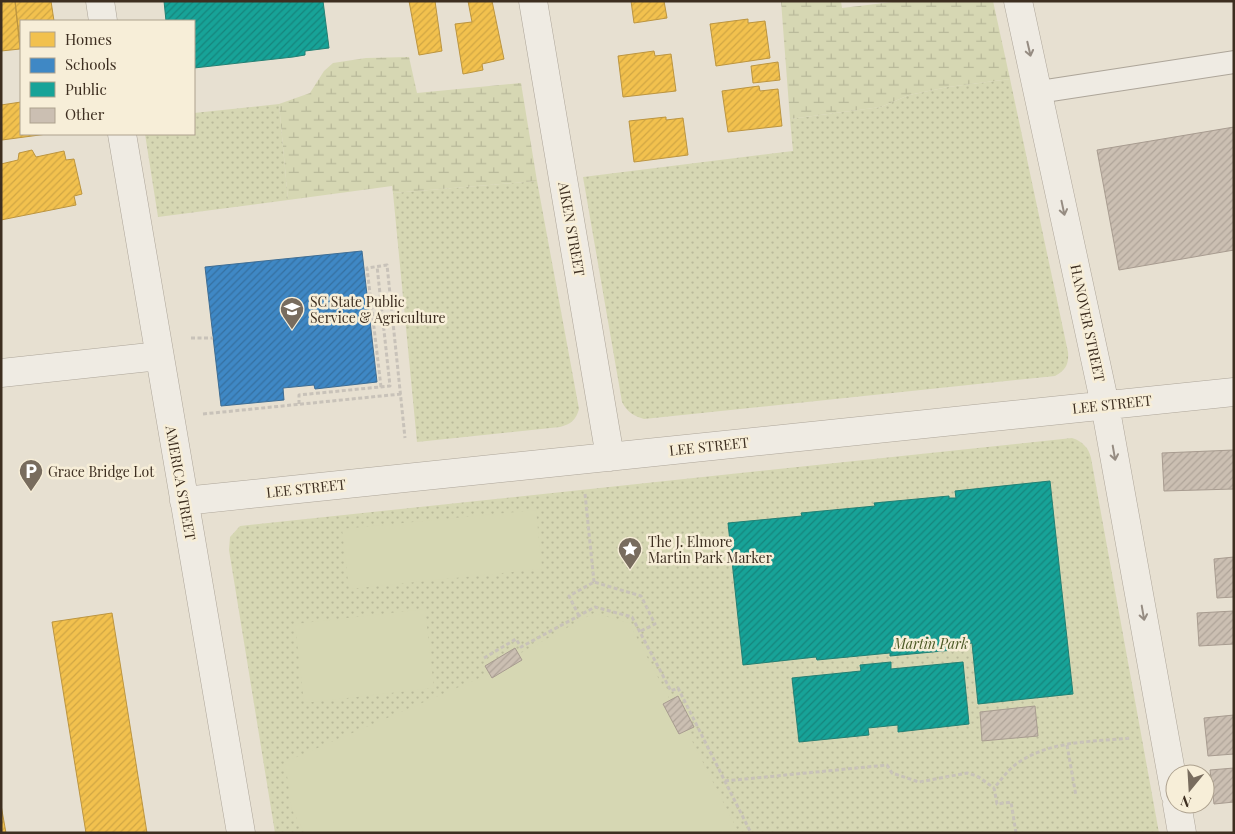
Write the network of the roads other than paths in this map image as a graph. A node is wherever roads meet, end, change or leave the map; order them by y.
1 (100, 1) edge
2 (533, 1) edge
3 (1018, 1) edge
4 (103, 20) edge
5 (1234, 62) edge
6 (1039, 92) junction
7 (122, 135) edge
8 (159, 356) junction
9 (1, 373) edge
10 (1234, 392) edge
11 (1105, 405) junction
12 (610, 457) junction
13 (184, 501) junction
14 (1170, 764) edge
15 (1179, 814) edge
16 (241, 833) edge
17 (1182, 833) edge

1 - 4 street
2 - 12 street, AIKEN STREET
3 -> 6 street, HANOVER STREET
5 - 6 lane
6 -> 11 street, HANOVER STREET
7 - 8 street, AMERICA STREET
8 - 9 street
8 - 13 street, AMERICA STREET
10 - 11 street, LEE STREET
11 - 12 street, LEE STREET
11 -> 14 street, HANOVER STREET
12 - 13 street, LEE STREET
13 - 16 street, AMERICA STREET
15 - 17 street

